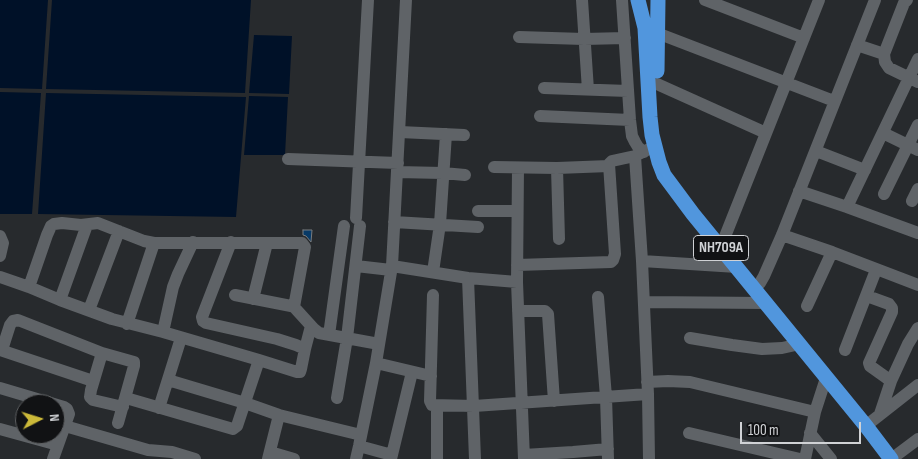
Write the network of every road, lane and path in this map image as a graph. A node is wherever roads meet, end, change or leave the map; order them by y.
1 (368, 0) edge
2 (406, 0) edge
3 (582, 0) edge
4 (622, 0) edge
5 (638, 0) edge
6 (658, 0) edge
7 (705, 0) edge
8 (819, 0) edge
9 (874, 0) edge
10 (907, 0) edge
11 (657, 33) junction
12 (519, 37) dead end
13 (625, 38) junction
14 (804, 38) junction
15 (584, 39) junction
16 (857, 45) junction
17 (884, 54) junction
18 (918, 59) edge
19 (914, 80) edge
20 (786, 83) junction
21 (657, 84) junction
22 (544, 88) dead end
23 (588, 90) junction
24 (628, 91) junction
25 (834, 101) junction
26 (540, 116) dead end
27 (630, 120) junction
28 (918, 125) edge
29 (400, 132) junction
30 (766, 133) junction
31 (446, 134) junction
32 (883, 134) junction
33 (464, 135) dead end
34 (913, 148) edge
35 (644, 151) junction
36 (816, 151) junction
37 (288, 159) dead end
38 (359, 162) junction
39 (609, 166) junction
40 (494, 167) dead end
41 (398, 168) junction
42 (518, 168) junction
43 (557, 168) junction
44 (864, 170) junction
45 (443, 173) junction
46 (465, 175) dead end
47 (918, 189) edge
48 (799, 191) junction
49 (884, 194) dead end
50 (912, 201) dead end
51 (847, 207) junction
52 (478, 210) dead end
53 (517, 211) junction
54 (394, 222) junction
55 (440, 224) junction
56 (87, 225) junction
57 (344, 226) dead end
58 (478, 227) dead end
59 (119, 231) junction
60 (918, 233) edge
61 (782, 235) junction
62 (0, 236) edge
63 (559, 239) dead end
64 (724, 239) junction
65 (193, 242) junction
66 (231, 242) junction
67 (154, 243) junction
68 (267, 243) junction
69 (832, 252) junction
70 (0, 256) edge
71 (642, 261) junction
72 (518, 265) junction
73 (356, 266) junction
74 (392, 268) junction
75 (737, 268) junction
76 (876, 270) junction
77 (433, 272) junction
78 (0, 277) edge
79 (468, 278) junction
80 (517, 282) junction
81 (757, 285) junction
82 (918, 285) edge
83 (29, 287) junction
84 (433, 295) dead end
85 (235, 296) dead end
86 (598, 296) dead end
87 (867, 296) junction
88 (252, 299) junction
89 (60, 300) junction
90 (644, 302) junction
91 (765, 303) junction
92 (807, 306) dead end
93 (294, 307) junction
94 (89, 310) junction
95 (518, 311) junction
96 (127, 324) junction
97 (311, 326) junction
98 (918, 328) edge
99 (163, 332) junction
100 (329, 335) junction
101 (182, 338) junction
102 (347, 338) junction
103 (690, 338) dead end
104 (379, 344) junction
105 (800, 344) junction
106 (304, 349) junction
107 (1, 350) edge
108 (845, 350) dead end
109 (102, 353) junction
110 (260, 360) junction
111 (376, 363) junction
112 (412, 372) junction
113 (431, 376) junction
114 (826, 378) junction
115 (168, 380) junction
116 (93, 381) junction
117 (891, 381) junction
118 (918, 386) edge
119 (0, 388) edge
120 (648, 388) junction
121 (20, 394) edge
122 (606, 397) junction
123 (336, 398) dead end
124 (554, 401) junction
125 (124, 402) junction
126 (245, 403) junction
127 (522, 404) junction
128 (437, 406) junction
129 (474, 406) junction
130 (65, 408) edge
131 (159, 408) junction
132 (815, 412) junction
133 (279, 415) junction
134 (876, 417) junction
135 (118, 423) dead end
136 (65, 426) joint
137 (0, 429) edge
138 (689, 433) dead end
139 (810, 433) junction
140 (918, 439) edge
141 (360, 441) junction
142 (58, 445) joint
143 (608, 454) edge
144 (754, 454) edge
145 (157, 455) edge
146 (269, 456) edge
147 (574, 456) edge
148 (392, 457) edge
149 (524, 457) edge
150 (897, 458) edge
151 (53, 459) edge
152 (195, 459) edge
153 (294, 459) edge
154 (356, 459) edge
155 (437, 459) edge
156 (475, 459) edge
157 (649, 459) edge
158 (800, 459) edge
159 (805, 459) edge
160 (831, 459) edge

1 - 38 street
2 - 29 street
3 - 15 street
4 - 13 street
5 - 35 highway, NH709A
6 - 11 highway, NH709A
7 - 14 street
8 - 14 street
9 - 16 street
10 - 17 street
11 - 20 street
11 - 21 highway, NH709A
12 - 15 street
13 - 15 street
13 - 24 street
14 - 20 street
15 - 23 street
16 - 17 street
16 - 25 street
17 - 19 street
18 - 19 street
19 - 32 street
20 - 25 street
20 - 30 street
21 - 30 street
21 - 64 highway, NH709A
22 - 23 street
23 - 24 street
24 - 27 street
25 - 36 street
26 - 27 street
27 - 35 street
28 - 34 street
29 - 31 street
29 - 41 street
30 - 64 street
31 - 33 street
31 - 45 street
32 - 34 street
32 - 44 street
34 - 49 street
35 - 39 street
35 - 71 street
35 - 75 highway, NH709A
36 - 44 street
36 - 48 street
37 - 38 street
38 - 41 street
38 - 73 street
39 - 43 street
39 - 72 street
40 - 42 street
41 - 45 street
41 - 54 street
42 - 43 street
42 - 53 street
43 - 63 street
44 - 51 street
45 - 46 street
45 - 55 street
47 - 50 street
48 - 51 street
48 - 61 street
51 - 60 street
52 - 53 street
53 - 72 street
54 - 55 street
54 - 74 street
55 - 58 street
55 - 77 street
56 - 59 street
56 - 83 street
56 - 89 street
57 - 100 street
59 - 67 street
59 - 94 street
61 - 69 street
61 - 81 street
62 - 70 street
64 - 81 highway, NH709A
65 - 66 street
65 - 67 street
65 - 99 street
66 - 68 street
66 - 106 street
67 - 96 street
68 - 88 street
68 - 93 street
69 - 76 street
69 - 92 street
71 - 75 street
71 - 90 street
72 - 80 street
73 - 74 street
73 - 102 street
74 - 77 street
74 - 104 street
75 - 81 highway, NH709A
76 - 82 street
76 - 87 street
77 - 79 street
78 - 83 street
79 - 80 street
79 - 129 street
80 - 95 street
81 - 91 highway, NH709A
81 - 134 highway, NH709A
83 - 89 street
84 - 113 street
85 - 88 street
86 - 122 street
87 - 108 street
87 - 117 street
88 - 93 street
89 - 94 street
90 - 91 street
90 - 120 street
91 - 105 highway, NH709A
93 - 97 street
94 - 96 street
95 - 124 street
95 - 127 street
96 - 99 street
97 - 100 street
97 - 106 street
98 - 117 street
99 - 101 street
100 - 102 street
101 - 110 street
101 - 115 street
102 - 104 street
102 - 123 street
103 - 105 street
104 - 111 street
105 - 114 highway, NH709A
106 - 110 street
107 - 109 street
107 - 116 street
109 - 116 street
109 - 125 street
110 - 126 street
111 - 112 street
111 - 141 street
112 - 113 street
112 - 148 street
113 - 128 street
114 - 132 street
114 - 150 highway, NH709A
115 - 126 street
115 - 131 street
116 - 125 street
117 - 134 street
118 - 134 street
119 - 121 street
120 - 122 street
120 - 132 street
120 - 157 street
122 - 124 street
122 - 143 street
124 - 127 street
125 - 131 street
125 - 135 street
126 - 131 street
126 - 133 street
127 - 129 street
127 - 149 street
128 - 129 street
128 - 155 street
129 - 156 street
130 - 136 street
132 - 139 street
133 - 141 street
133 - 146 street
134 - 150 highway, NH709A
136 - 145 street
137 - 142 street
138 - 144 street
139 - 159 street
139 - 160 street
140 - 150 street
141 - 148 street
141 - 154 street
142 - 151 street
143 - 147 street
144 - 158 street
145 - 152 street
146 - 153 street
147 - 149 street

